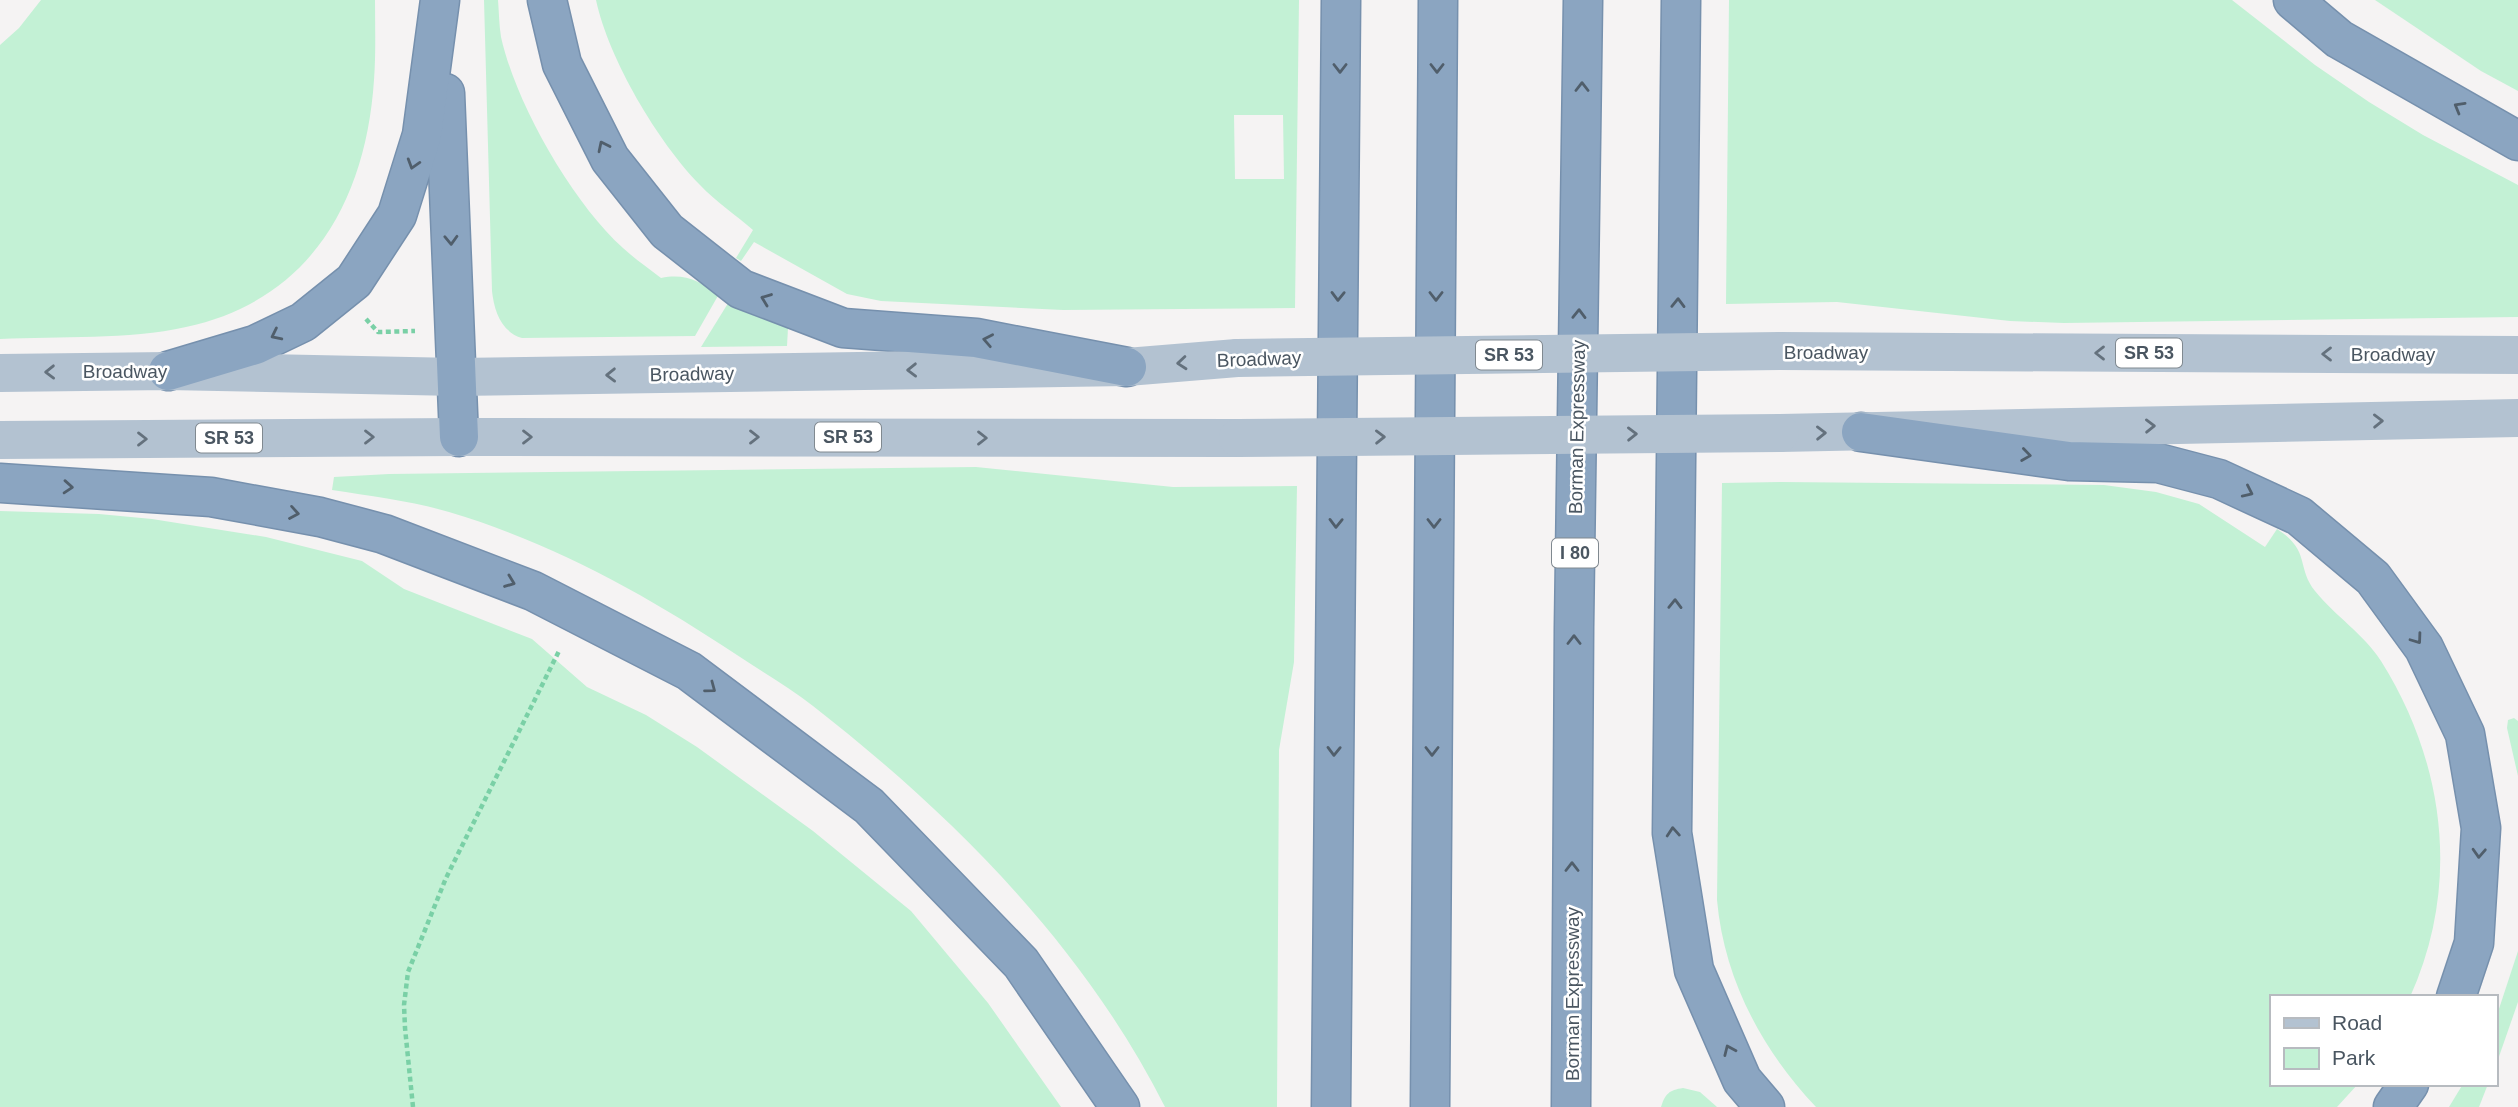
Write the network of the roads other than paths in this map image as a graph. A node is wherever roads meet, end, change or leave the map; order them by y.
1 (441, 0) edge
2 (547, 0) edge
3 (1340, 0) edge
4 (1438, 0) edge
5 (1583, 0) edge
6 (1681, 0) edge
7 (2293, 0) edge
8 (2518, 141) edge
9 (2518, 355) edge
10 (1127, 367) junction
11 (168, 371) junction
12 (0, 373) edge
13 (457, 377) junction
14 (2518, 418) edge
15 (1861, 432) junction
16 (459, 437) junction
17 (0, 440) edge
18 (0, 483) edge
19 (2457, 995) edge
20 (2408, 1086) edge
21 (1120, 1107) edge
22 (1331, 1107) edge
23 (1430, 1107) edge
24 (1571, 1107) edge
25 (1765, 1107) edge
26 (2393, 1107) edge

1 -> 11 highway
1 -> 13 highway
10 -> 2 highway
3 -> 22 highway
4 -> 23 highway
24 -> 5 highway, Borman Expressway / I 80
25 -> 6 highway
8 -> 7 highway
9 -> 10 main road, Broadway / SR 53, bridge
10 -> 13 main road, Broadway / SR 53
11 -> 12 main road, Broadway / SR 53
11 - 13 main road, Broadway / SR 53
13 - 16 highway
15 -> 14 main road, SR 53
16 -> 15 main road, SR 53, bridge
15 -> 19 highway
17 -> 16 main road, SR 53
18 -> 21 highway
20 - 26 highway

